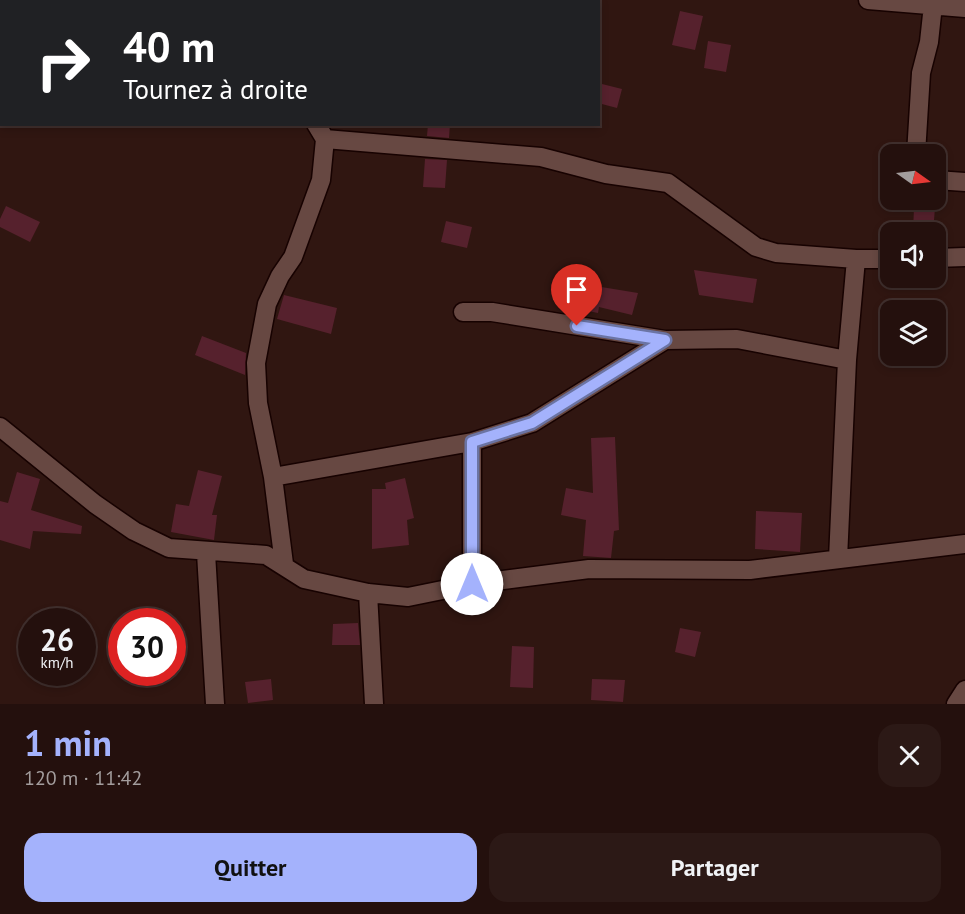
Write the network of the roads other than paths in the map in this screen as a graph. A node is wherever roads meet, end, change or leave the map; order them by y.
1 (868, 0) edge
2 (933, 5) junction
3 (965, 8) edge
4 (321, 132) edge
5 (917, 144) edge
6 (946, 181) edge
7 (965, 182) edge
8 (965, 257) edge
9 (946, 258) edge
10 (856, 259) junction
11 (880, 259) edge
12 (463, 312) dead end
13 (665, 340) junction
14 (847, 360) junction
15 (0, 427) edge
16 (472, 442) junction
17 (273, 477) junction
18 (965, 544) edge
19 (206, 552) junction
20 (838, 559) junction
21 (284, 564) junction
22 (472, 584) junction
23 (368, 593) junction
24 (965, 690) edge
25 (215, 704) edge
26 (374, 704) edge
27 (957, 704) edge

1 - 2 street
2 - 3 street
2 - 5 street
4 - 10 street
4 - 17 street
6 - 7 street
8 - 9 street
10 - 11 street
10 - 14 street
12 - 13 street
13 - 14 street
13 - 16 street
14 - 20 street
15 - 19 street
16 - 17 street
16 - 22 street
17 - 21 street
18 - 20 street
19 - 21 street
19 - 25 street
20 - 22 street
21 - 23 street
22 - 23 street
23 - 26 street
24 - 27 street

